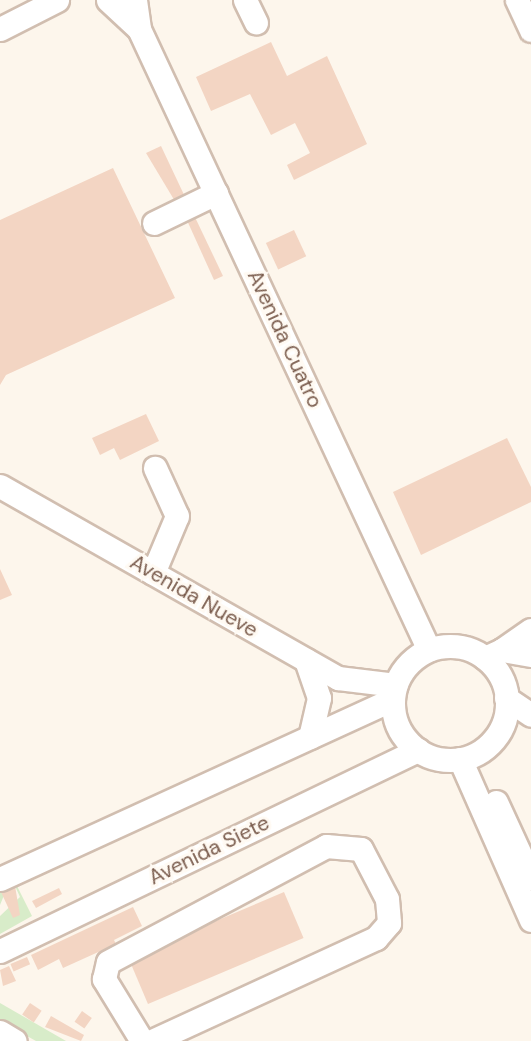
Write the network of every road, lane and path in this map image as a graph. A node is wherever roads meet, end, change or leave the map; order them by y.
1 (59, 0) edge
2 (110, 0) edge
3 (135, 0) edge
4 (245, 0) edge
5 (517, 0) edge
6 (256, 23) dead end
7 (0, 29) edge
8 (139, 29) junction
9 (531, 30) edge
10 (216, 193) junction
11 (154, 223) dead end
12 (155, 468) dead end
13 (0, 486) edge
14 (153, 573) junction
15 (531, 631) edge
16 (429, 650) junction
17 (493, 654) junction
18 (531, 655) edge
19 (306, 660) junction
20 (395, 692) junction
21 (506, 698) junction
22 (531, 715) edge
23 (310, 737) junction
24 (418, 750) junction
25 (467, 756) junction
26 (531, 878) edge
27 (0, 879) edge
28 (531, 920) edge
29 (0, 951) edge
30 (0, 1032) edge
31 (15, 1041) edge
32 (142, 1041) edge
33 (152, 1041) edge

1 - 7 street
2 - 8 street, Avenida Cuatro
3 - 8 street, Avenida Cuatro
4 - 6 street
5 - 9 street
8 - 10 street, Avenida Cuatro
10 - 11 street
10 - 16 street, Avenida Cuatro
12 - 14 street
13 - 14 street, Avenida Nueve
14 - 19 street, Avenida Nueve
15 - 17 street
16 - 17 street
16 - 20 street
17 - 18 street
17 - 21 street
19 - 20 street, Avenida Nueve
19 - 23 street
20 - 23 street
20 - 24 street
21 - 22 street
21 - 25 street
23 - 27 street
24 - 25 street
24 - 29 street, Avenida Siete
25 - 26 street
25 - 28 street
30 - 31 street
32 - 33 street

